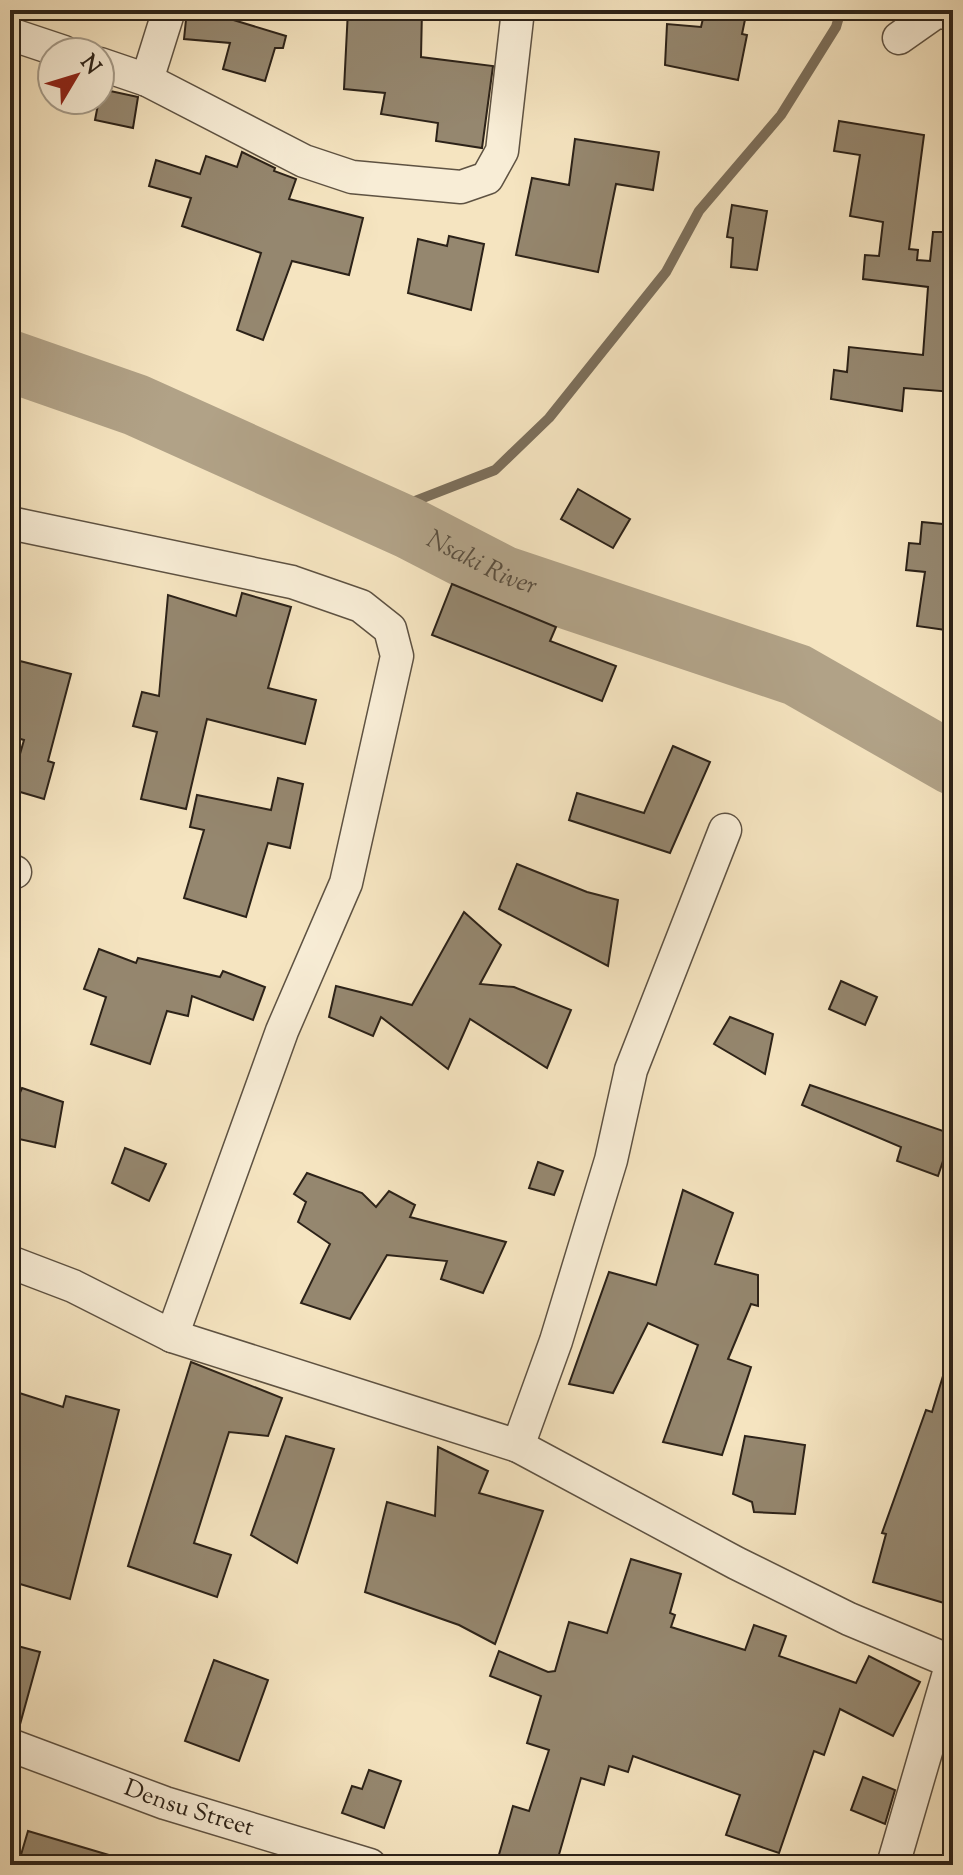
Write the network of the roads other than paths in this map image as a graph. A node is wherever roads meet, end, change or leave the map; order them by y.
1 (169, 10) edge
2 (518, 10) edge
3 (953, 13) edge
4 (10, 34) edge
5 (899, 38) dead end
6 (36, 43) edge
7 (116, 69) edge
8 (147, 80) junction
9 (10, 523) edge
10 (725, 830) dead end
11 (10, 1262) edge
12 (172, 1336) junction
13 (518, 1446) junction
14 (952, 1661) edge
15 (10, 1745) edge
16 (370, 1865) edge
17 (893, 1865) edge

1 - 8 street
2 - 8 street
3 - 5 street
4 - 6 street
7 - 8 street
9 - 12 street
10 - 13 street
11 - 12 street
12 - 13 street
13 - 14 street
14 - 17 street
15 - 16 street, Densu Street

